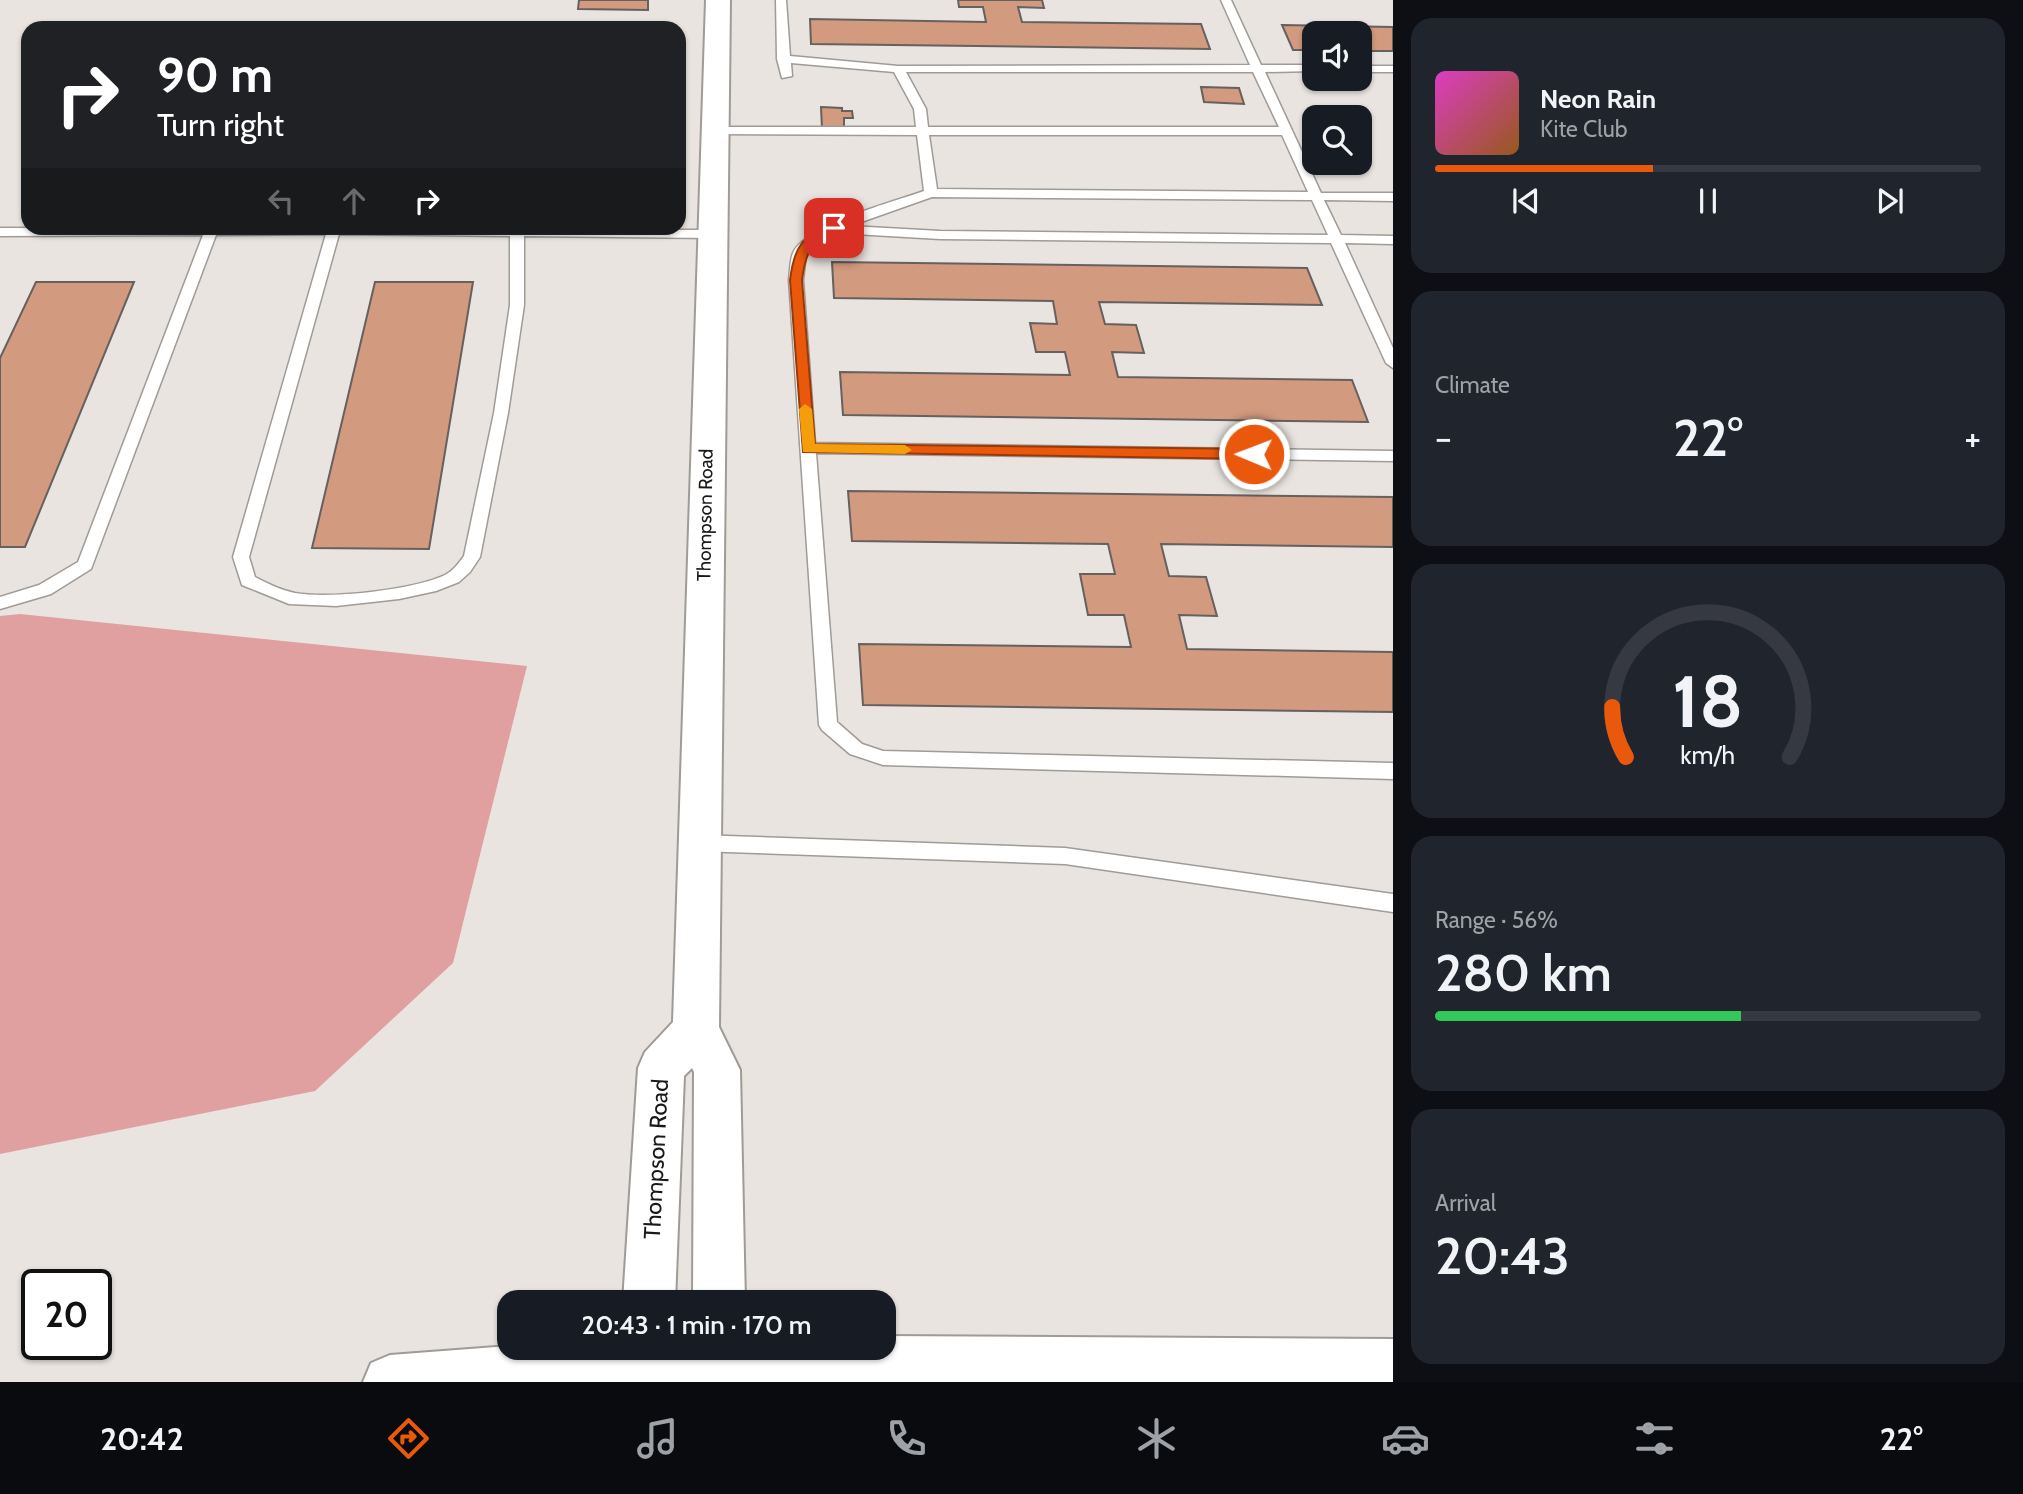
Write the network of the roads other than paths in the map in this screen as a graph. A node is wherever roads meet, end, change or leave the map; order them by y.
1 (718, 0) edge
2 (781, 0) edge
3 (1226, 0) edge
4 (783, 59) junction
5 (1255, 67) junction
6 (1302, 68) edge
7 (898, 69) junction
8 (1372, 69) edge
9 (1393, 69) edge
10 (786, 76) dead end
11 (923, 130) junction
12 (714, 131) junction
13 (1284, 131) junction
14 (931, 193) junction
15 (1317, 196) junction
16 (1393, 197) edge
17 (834, 228) junction
18 (0, 232) edge
19 (21, 232) edge
20 (686, 234) edge
21 (711, 234) junction
22 (209, 235) edge
23 (333, 235) edge
24 (516, 235) edge
25 (1337, 240) junction
26 (1393, 240) edge
27 (1393, 363) edge
28 (808, 448) junction
29 (1393, 456) edge
30 (0, 603) edge
31 (1393, 771) edge
32 (698, 843) junction
33 (1393, 903) edge
34 (696, 1030) junction
35 (650, 1290) edge
36 (719, 1290) edge
37 (647, 1363) edge
38 (719, 1363) edge
39 (1393, 1365) edge
40 (390, 1382) edge

1 - 12 main road, Thompson Road
2 - 4 lane
3 - 5 lane
4 - 7 lane
4 - 10 lane
5 - 6 lane
5 - 7 lane
5 - 13 lane
7 - 11 lane
8 - 9 lane
11 - 12 lane
11 - 13 lane
11 - 14 lane
12 - 21 main road, Thompson Road
13 - 15 lane
14 - 15 lane
14 - 17 lane
15 - 16 lane
15 - 25 lane
17 - 25 lane
17 - 28 lane
18 - 19 lane
20 - 21 lane
21 - 32 main road, Thompson Road
22 - 30 lane
23 - 24 lane
25 - 26 lane
25 - 27 lane
28 - 29 lane
28 - 31 lane
32 - 33 lane
32 - 34 main road, Thompson Road
34 - 35 main road, Thompson Road
34 - 36 main road, Thompson Road
37 - 38 main road
37 - 40 main road
38 - 39 main road

